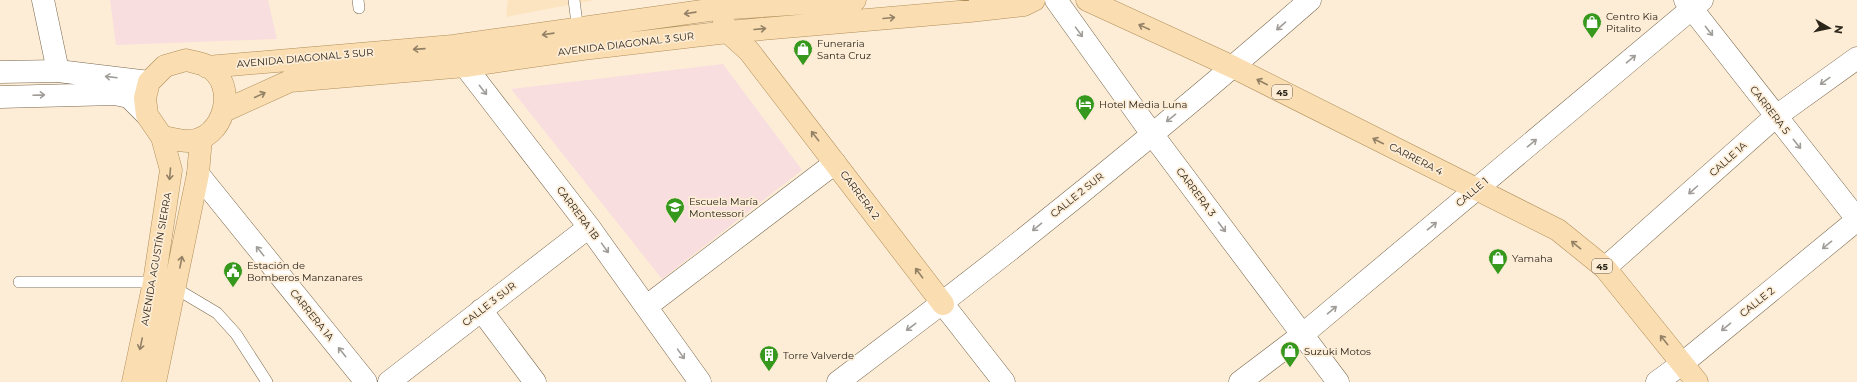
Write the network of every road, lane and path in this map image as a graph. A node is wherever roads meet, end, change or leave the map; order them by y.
1 (43, 0) edge
2 (574, 0) edge
3 (855, 0) edge
4 (1034, 0) edge
5 (1056, 0) edge
6 (1086, 0) edge
7 (1310, 0) edge
8 (1693, 3) edge
9 (716, 9) junction
10 (728, 32) junction
11 (580, 39) junction
12 (453, 46) junction
13 (1857, 58) edge
14 (208, 66) junction
15 (465, 66) junction
16 (1233, 67) junction
17 (58, 71) junction
18 (0, 72) edge
19 (149, 82) junction
20 (0, 96) edge
21 (224, 111) junction
22 (148, 115) junction
23 (1776, 117) junction
24 (1152, 134) junction
25 (162, 137) junction
26 (201, 138) junction
27 (835, 163) junction
28 (198, 174) junction
29 (1475, 190) junction
30 (1857, 220) edge
31 (589, 227) junction
32 (1605, 268) junction
33 (19, 282) dead end
34 (154, 282) junction
35 (176, 288) junction
36 (943, 304) junction
37 (647, 306) junction
38 (481, 310) junction
39 (1302, 335) junction
40 (1683, 363) junction
41 (133, 382) edge
42 (155, 382) edge
43 (267, 382) edge
44 (366, 382) edge
45 (389, 382) edge
46 (535, 382) edge
47 (700, 382) edge
48 (838, 382) edge
49 (1004, 382) edge
50 (1240, 382) edge
51 (1338, 382) edge
52 (1657, 382) edge
53 (1697, 382) edge

1 - 17 street
2 - 11 lane
3 - 9 main road, AVENIDA DIAGONAL 3 SUR
10 -> 4 main road, AVENIDA DIAGONAL 3 SUR
5 -> 24 street, CARRERA 3
16 -> 6 main road, CARRERA 4 / 45
7 -> 16 street, CALLE 2 SUR
8 -> 23 street, CARRERA 5
29 -> 8 street, CALLE 1
9 - 10 main road, CARRERA 2
9 -> 11 main road, AVENIDA DIAGONAL 3 SUR
10 - 11 main road, AVENIDA DIAGONAL 3 SUR
27 -> 10 main road, CARRERA 2
11 -> 12 main road, AVENIDA DIAGONAL 3 SUR
11 - 15 main road, AVENIDA DIAGONAL 3 SUR
12 -> 14 main road, AVENIDA DIAGONAL 3 SUR
12 - 15 street, CARRERA 1B
13 -> 23 street, CALLE 1A
14 - 19 main road
14 - 21 main road
21 -> 15 main road, AVENIDA DIAGONAL 3 SUR
15 -> 31 street, CARRERA 1B
16 -> 24 street, CALLE 2 SUR
29 -> 16 main road, CARRERA 4 / 45
17 - 18 street
19 -> 17 street
19 - 22 main road
20 -> 22 street
21 - 26 main road
22 - 25 main road
23 -> 30 street, CARRERA 5
23 -> 32 street, CALLE 1A
24 -> 36 street, CALLE 2 SUR
24 -> 39 street, CARRERA 3
25 - 26 main road
25 -> 34 main road, AVENIDA AGUSTÍN SIERRA
26 - 28 main road
36 -> 27 main road, CARRERA 2
27 - 37 street
35 -> 28 main road
44 -> 28 street, CARRERA 1A
32 -> 29 main road, CARRERA 4 / 45
39 -> 29 street, CALLE 1
30 -> 40 street, CALLE 2
31 -> 37 street, CARRERA 1B
31 - 38 street, CALLE 3 SUR
40 -> 32 main road, CARRERA 4 / 45
33 - 34 lane
34 -> 41 main road, AVENIDA AGUSTÍN SIERRA
35 - 42 main road
35 - 43 lane
36 -> 48 street, CALLE 2 SUR
36 - 49 street, CARRERA 2
37 -> 47 street, CARRERA 1B
38 - 45 street, CALLE 3 SUR
38 - 46 street
39 - 50 street, CALLE 1
39 - 51 street, CARRERA 3
40 - 52 street, CALLE 2
40 - 53 main road, CARRERA 4 / 45

